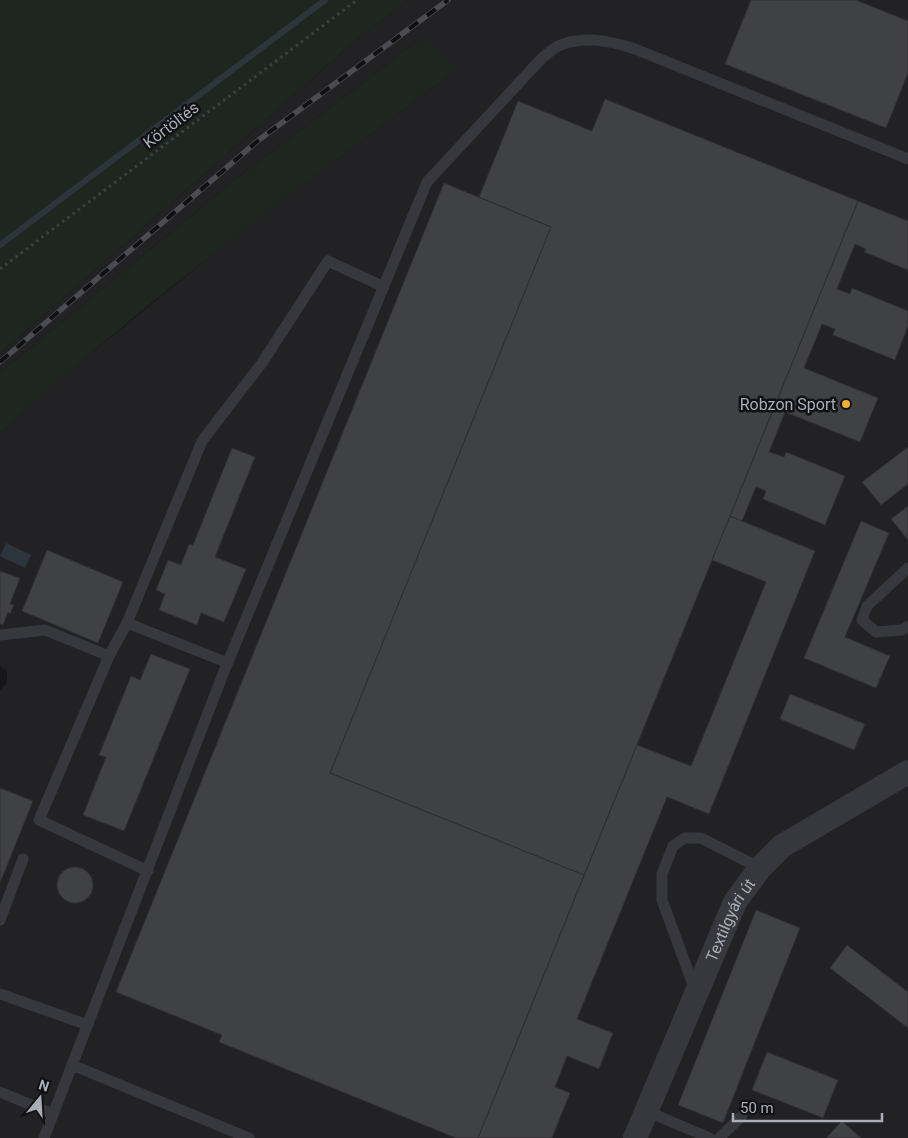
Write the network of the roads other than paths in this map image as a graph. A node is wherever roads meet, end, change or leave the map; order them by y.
1 (908, 159) edge
2 (384, 287) junction
3 (908, 568) edge
4 (127, 623) junction
5 (908, 626) edge
6 (0, 635) edge
7 (109, 656) junction
8 (228, 663) junction
9 (908, 772) edge
10 (23, 859) dead end
11 (760, 868) junction
12 (148, 871) junction
13 (0, 920) edge
14 (696, 993) junction
15 (0, 994) edge
16 (88, 1025) junction
17 (72, 1065) junction
18 (0, 1092) edge
19 (646, 1111) junction
20 (53, 1114) junction
21 (742, 1116) dead end
22 (44, 1138) edge
23 (249, 1138) edge
24 (635, 1138) edge
25 (710, 1138) edge
26 (719, 1138) edge

1 - 2 lane
2 - 4 lane
2 - 8 lane
3 - 5 lane
4 - 7 lane
4 - 8 lane
6 - 7 lane
7 - 12 lane
8 - 12 lane
9 - 11 street, Textilgyári út
10 - 13 lane
11 - 14 street, Textilgyári út
11 - 14 lane
12 - 16 lane
14 - 19 street, Textilgyári út
15 - 16 lane
16 - 17 lane
17 - 20 lane
17 - 23 lane
18 - 20 lane
19 - 24 street, Textilgyári út
19 - 25 lane
20 - 22 lane
21 - 26 lane

